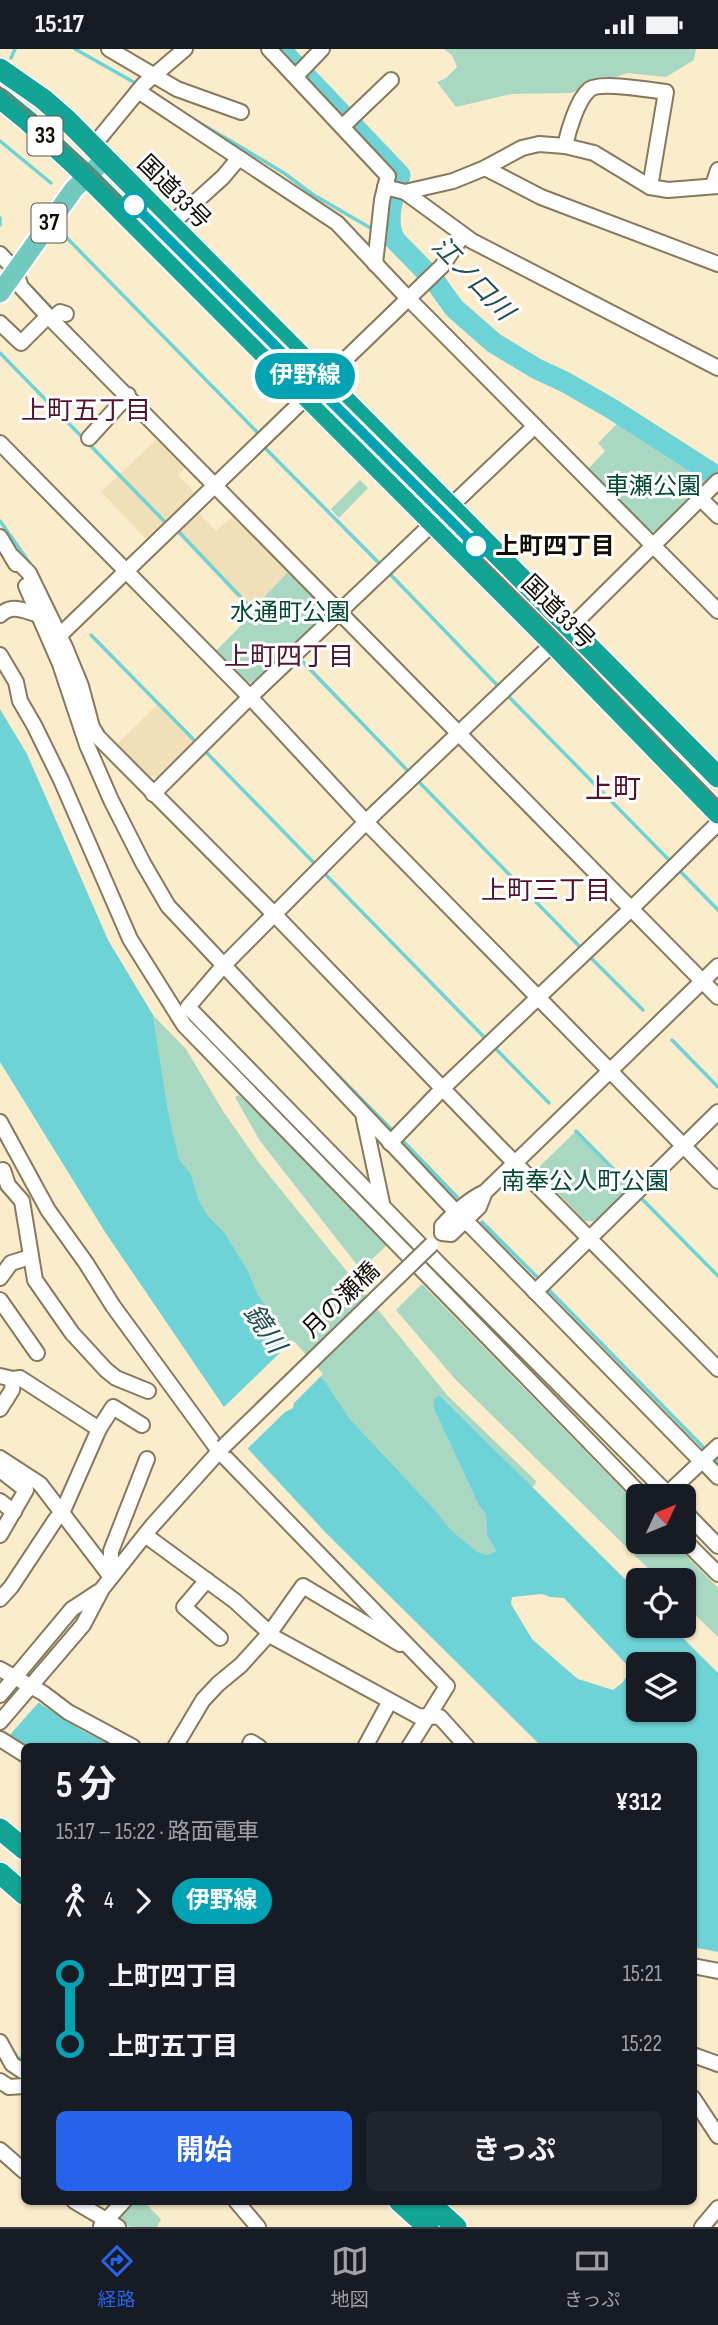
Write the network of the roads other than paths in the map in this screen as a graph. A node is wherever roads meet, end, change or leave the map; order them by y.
1 (109, 49) edge
2 (269, 49) edge
3 (322, 49) edge
4 (182, 50) edge
5 (0, 69) edge
6 (301, 72) junction
7 (391, 80) dead end
8 (144, 85) junction
9 (0, 98) edge
10 (240, 111) dead end
11 (347, 122) junction
12 (565, 146) junction
13 (99, 153) junction
14 (239, 158) junction
15 (485, 168) junction
16 (718, 170) edge
17 (87, 176) junction
18 (716, 186) edge
19 (387, 187) junction
20 (650, 187) junction
21 (405, 192) junction
22 (170, 225) junction
23 (463, 235) junction
24 (0, 254) edge
25 (375, 264) junction
26 (718, 264) edge
27 (15, 271) junction
28 (0, 293) edge
29 (409, 299) junction
30 (57, 315) junction
31 (0, 323) edge
32 (718, 368) edge
33 (324, 380) junction
34 (128, 394) junction
35 (307, 397) junction
36 (535, 426) junction
37 (89, 438) dead end
38 (0, 443) edge
39 (716, 484) edge
40 (215, 486) junction
41 (701, 499) junction
42 (450, 506) junction
43 (718, 516) edge
44 (431, 523) junction
45 (0, 537) edge
46 (653, 546) junction
47 (13, 558) junction
48 (126, 570) junction
49 (340, 611) junction
50 (718, 611) edge
51 (36, 614) junction
52 (0, 615) edge
53 (570, 627) junction
54 (59, 636) junction
55 (553, 643) junction
56 (0, 655) edge
57 (250, 697) junction
58 (458, 733) junction
59 (718, 777) edge
60 (153, 794) junction
61 (718, 813) edge
62 (366, 822) junction
63 (718, 823) edge
64 (631, 909) junction
65 (275, 915) junction
66 (223, 966) junction
67 (718, 967) edge
68 (702, 982) junction
69 (539, 996) junction
70 (718, 997) edge
71 (611, 1070) junction
72 (444, 1087) junction
73 (718, 1112) edge
74 (363, 1114) junction
75 (0, 1122) edge
76 (390, 1143) junction
77 (683, 1146) junction
78 (515, 1163) junction
79 (2, 1167) edge
80 (718, 1181) edge
81 (383, 1204) junction
82 (48, 1210) junction
83 (461, 1216) junction
84 (590, 1239) junction
85 (30, 1257) junction
86 (0, 1277) edge
87 (535, 1292) junction
88 (0, 1300) edge
89 (37, 1353) dead end
90 (718, 1369) edge
91 (6, 1377) edge
92 (148, 1391) dead end
93 (0, 1409) edge
94 (142, 1425) dead end
95 (99, 1429) junction
96 (718, 1446) edge
97 (221, 1449) junction
98 (0, 1458) edge
99 (147, 1459) dead end
100 (701, 1461) junction
101 (0, 1470) edge
102 (718, 1477) edge
103 (630, 1484) edge
104 (657, 1484) edge
105 (679, 1484) edge
106 (0, 1501) edge
107 (13, 1512) junction
108 (62, 1513) junction
109 (696, 1523) edge
110 (1, 1533) edge
111 (145, 1535) junction
112 (718, 1546) edge
113 (696, 1552) edge
114 (718, 1574) edge
115 (111, 1577) junction
116 (207, 1580) junction
117 (102, 1589) junction
118 (0, 1599) edge
119 (269, 1633) junction
120 (220, 1638) dead end
121 (413, 1652) junction
122 (0, 1669) edge
123 (13, 1679) junction
124 (28, 1689) junction
125 (0, 1695) edge
126 (390, 1701) junction
127 (428, 1716) junction
128 (0, 1722) edge
129 (0, 1739) edge
130 (125, 1743) edge
131 (177, 1743) edge
132 (367, 1743) edge
133 (411, 1743) edge
134 (463, 1743) edge
135 (21, 1752) edge
136 (0, 1829) edge
137 (21, 1846) edge
138 (0, 1870) edge
139 (21, 1875) edge
140 (21, 1891) edge
141 (697, 1967) edge
142 (718, 1971) edge
143 (0, 2042) edge
144 (697, 2056) edge
145 (718, 2064) edge
146 (12, 2068) edge
147 (0, 2081) edge
148 (21, 2086) edge
149 (697, 2104) edge
150 (718, 2136) edge
151 (0, 2150) edge
152 (21, 2168) edge
153 (80, 2205) edge
154 (121, 2205) edge
155 (239, 2205) edge
156 (402, 2205) edge
157 (431, 2205) edge
158 (718, 2208) edge
159 (108, 2225) edge
160 (258, 2227) edge
161 (428, 2227) edge
162 (456, 2227) edge
163 (702, 2227) edge

1 - 8 street
2 - 6 street
3 - 6 street
4 - 8 street
5 - 13 highway, 国道33号 / 33
6 - 11 street
7 - 11 street
8 - 10 street
8 - 13 street
8 - 14 street
9 - 17 highway, 国道33号 / 33
11 - 19 street
12 - 15 street
12 - 20 street
12 - 20 street
13 - 17 main road, 37
13 - 22 highway, 国道33号 / 33
14 - 22 street
14 - 25 street
15 - 21 street
15 - 26 street
16 - 18 street
17 - 27 main road, 37
17 - 35 highway, 国道33号 / 33
18 - 20 street
19 - 21 street
19 - 25 street
21 - 23 street
22 - 33 highway, 国道33号 / 33
23 - 29 street
23 - 32 street
24 - 27 street
25 - 29 street
27 - 28 main road, 37
27 - 30 street
29 - 33 street
29 - 36 street
30 - 31 street
30 - 34 street
33 - 35 street
33 - 42 highway, 国道33号 / 33
34 - 37 street
34 - 40 street
35 - 40 street
35 - 44 highway, 国道33号 / 33
36 - 42 street
36 - 46 street
38 - 48 street
39 - 41 street
40 - 48 street
40 - 49 street
41 - 43 street
41 - 46 street
42 - 44 street
42 - 53 highway, 国道33号 / 33
44 - 49 street
44 - 55 highway, 国道33号 / 33
45 - 47 street
46 - 50 street
46 - 53 street
47 - 51 street
47 - 54 street
48 - 54 street
48 - 57 street
49 - 57 street
49 - 58 street
51 - 52 street
51 - 66 street
53 - 55 street
53 - 59 highway, 国道33号 / 33
54 - 60 street
55 - 58 street
55 - 61 highway, 国道33号 / 33
56 - 103 street
57 - 60 street
57 - 62 street
58 - 62 street
58 - 64 street
60 - 65 street
62 - 65 street
62 - 69 street
63 - 64 street
64 - 68 street
64 - 69 street
65 - 66 street
65 - 72 street
66 - 74 street
66 - 81 street
67 - 68 street, 月の瀬橋
68 - 70 street
68 - 71 street, 月の瀬橋
69 - 71 street
69 - 72 street
71 - 77 street
71 - 78 street, 月の瀬橋
72 - 76 street
72 - 78 street
73 - 77 street
74 - 76 street
74 - 81 street
75 - 82 street
76 - 83 street
77 - 80 street
77 - 84 street
78 - 83 street, 月の瀬橋
78 - 84 street
79 - 82 street
79 - 85 street
81 - 104 street
82 - 97 street
83 - 87 street
83 - 97 street, 月の瀬橋, bridge
84 - 87 street
84 - 90 street
85 - 86 street
85 - 92 street
87 - 100 street
88 - 89 street
91 - 93 street
91 - 95 street
94 - 95 street
95 - 108 street
96 - 100 street
97 - 111 street, 月の瀬橋
97 - 121 street
98 - 108 street
99 - 115 street
100 - 102 street
100 - 105 street
101 - 107 street
106 - 107 street
107 - 110 street
108 - 115 street
108 - 118 street
109 - 112 street
111 - 115 street, 月の瀬橋
111 - 116 street
113 - 114 street
115 - 117 street, 月の瀬橋
116 - 119 street
116 - 120 street
117 - 123 street
117 - 124 street
119 - 121 street
119 - 126 street
119 - 131 street
121 - 127 street
122 - 123 street
123 - 124 street
123 - 125 street
124 - 128 street
124 - 130 street
126 - 127 street
126 - 132 street
127 - 133 street
127 - 134 street
129 - 135 street
136 - 137 highway
138 - 139 highway
138 - 140 highway
141 - 142 street
143 - 146 street
144 - 145 street
147 - 148 street
149 - 150 street
151 - 152 street
153 - 159 street
154 - 159 street
155 - 160 street
156 - 161 highway
157 - 162 highway
158 - 163 street

